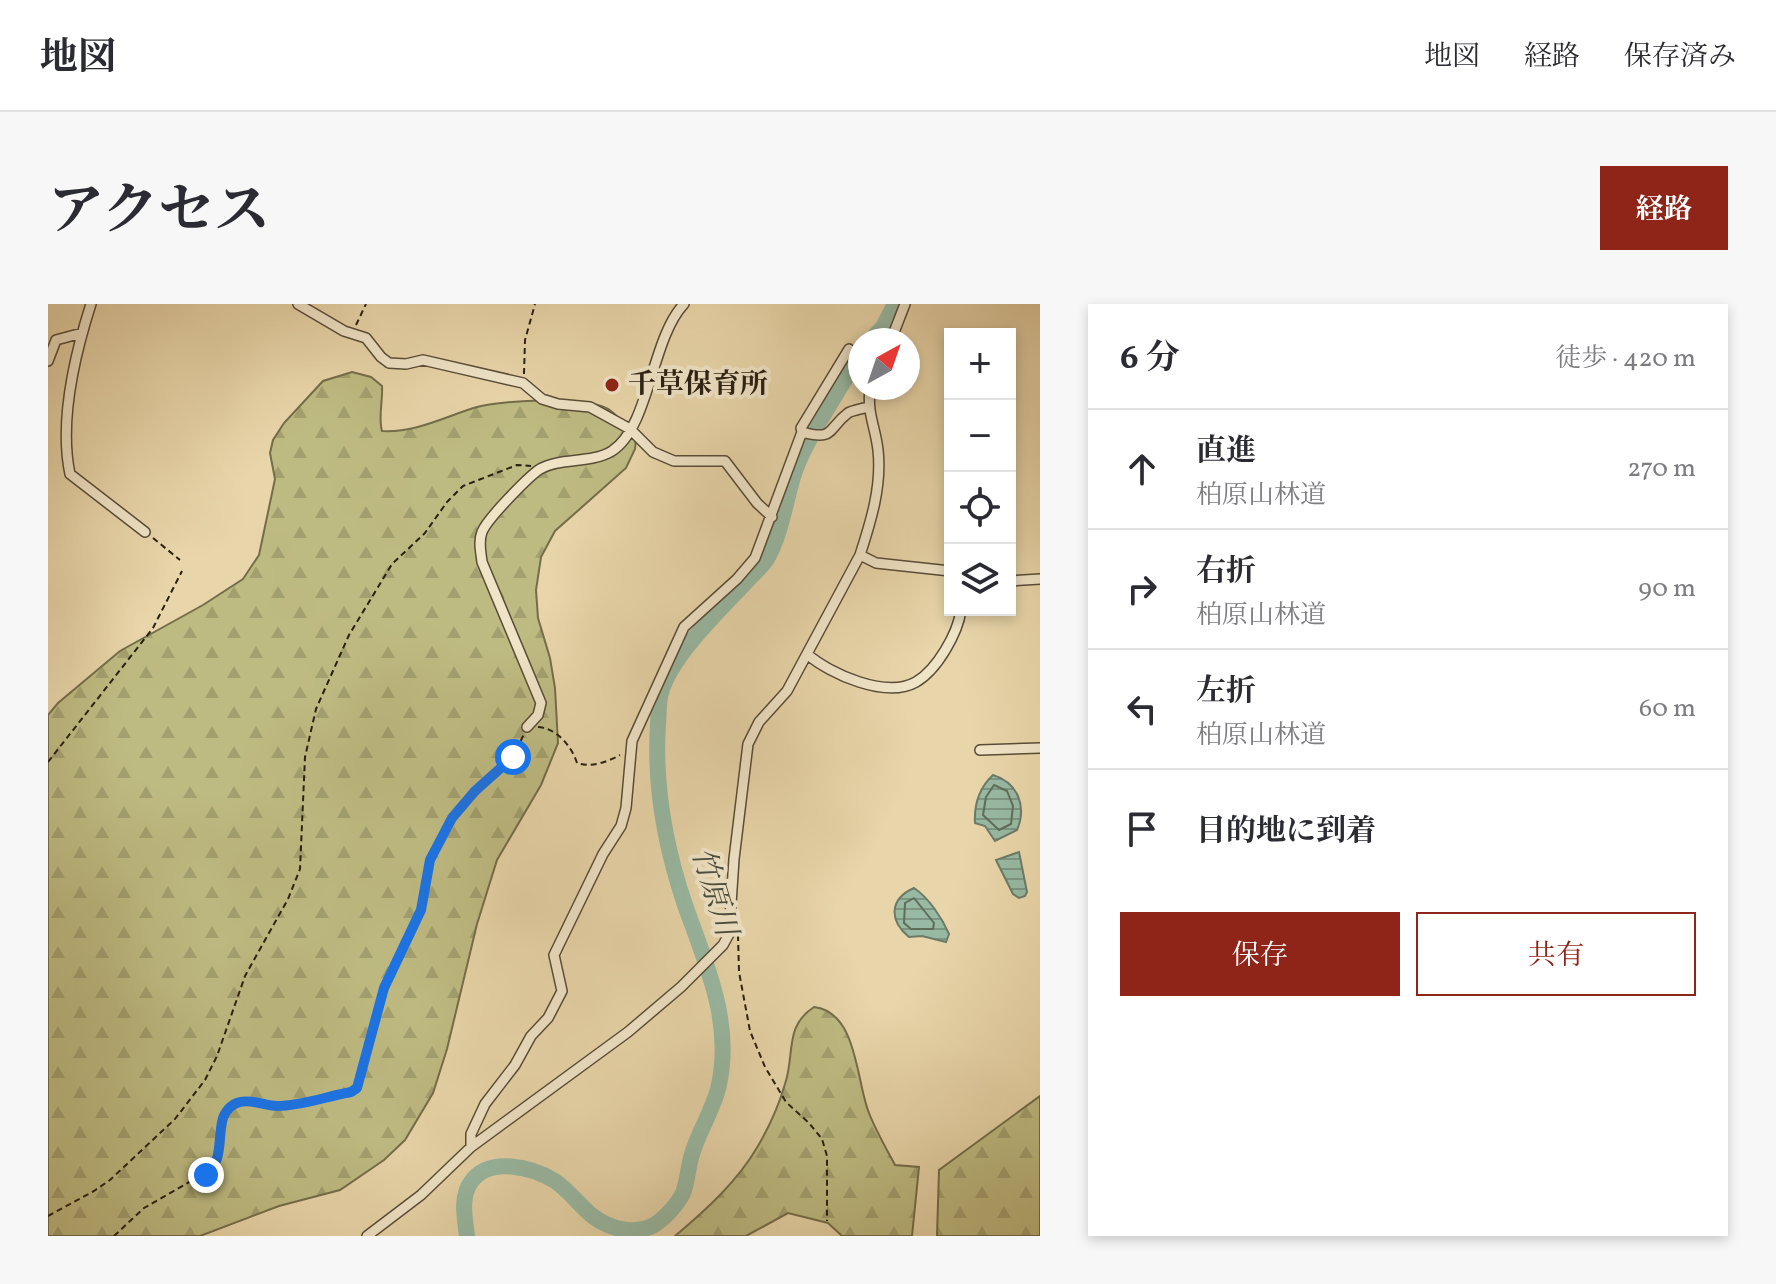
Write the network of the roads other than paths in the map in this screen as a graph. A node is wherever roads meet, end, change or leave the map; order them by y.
1 (91, 304) edge
2 (298, 304) edge
3 (684, 304) edge
4 (905, 304) edge
5 (896, 328) edge
6 (82, 333) junction
7 (848, 351) edge
8 (48, 361) edge
9 (869, 400) edge
10 (868, 407) junction
11 (630, 429) junction
12 (803, 433) junction
13 (772, 517) junction
14 (145, 532) road end
15 (860, 555) junction
16 (944, 570) edge
17 (1040, 579) edge
18 (1016, 581) edge
19 (960, 616) edge
20 (807, 654) junction
21 (527, 727) road end
22 (1040, 748) edge
23 (980, 750) dead end
24 (471, 1147) junction
25 (367, 1236) edge

1 - 6 street
2 - 11 street
3 - 11 street
4 - 5 street
6 - 8 street
6 - 14 street
7 - 12 street
9 - 10 street
10 - 12 street
10 - 15 street
11 - 13 street
11 - 21 street
12 - 13 street
13 - 24 street
15 - 16 street
15 - 20 street
17 - 18 street
19 - 20 street
20 - 24 street
22 - 23 street
24 - 25 street

